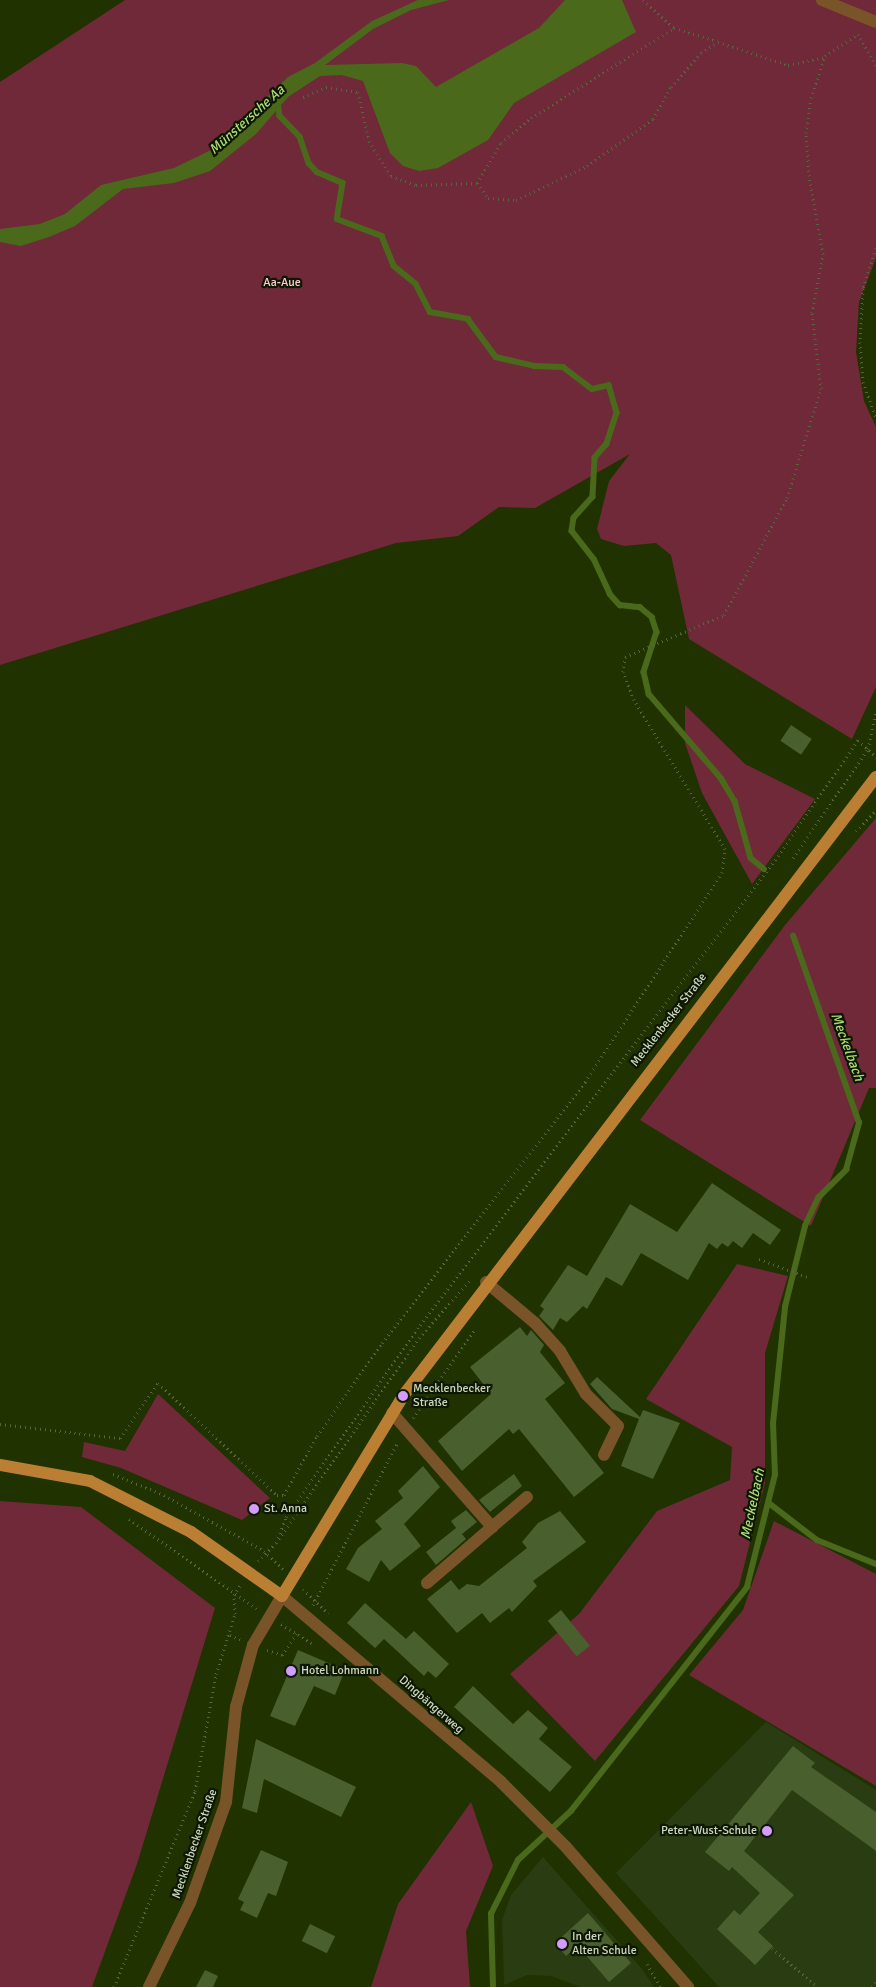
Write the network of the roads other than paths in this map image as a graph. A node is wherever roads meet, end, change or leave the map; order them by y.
1 (822, 0) edge
2 (876, 22) edge
3 (876, 777) edge
4 (486, 1282) junction
5 (392, 1413) junction
6 (604, 1455) dead end
7 (0, 1465) edge
8 (527, 1497) dead end
9 (492, 1527) junction
10 (427, 1583) dead end
11 (282, 1596) junction
12 (150, 1987) edge
13 (688, 1987) edge

1 - 2 street
3 - 4 main road, Mecklenbecker Straße
4 - 5 main road, Mecklenbecker Straße
4 - 6 street
5 - 9 street
5 - 11 main road, Mecklenbecker Straße
7 - 11 main road, Dingbängerweg
8 - 9 street
9 - 10 street
11 - 12 street, Mecklenbecker Straße
11 - 13 street, Dingbängerweg

